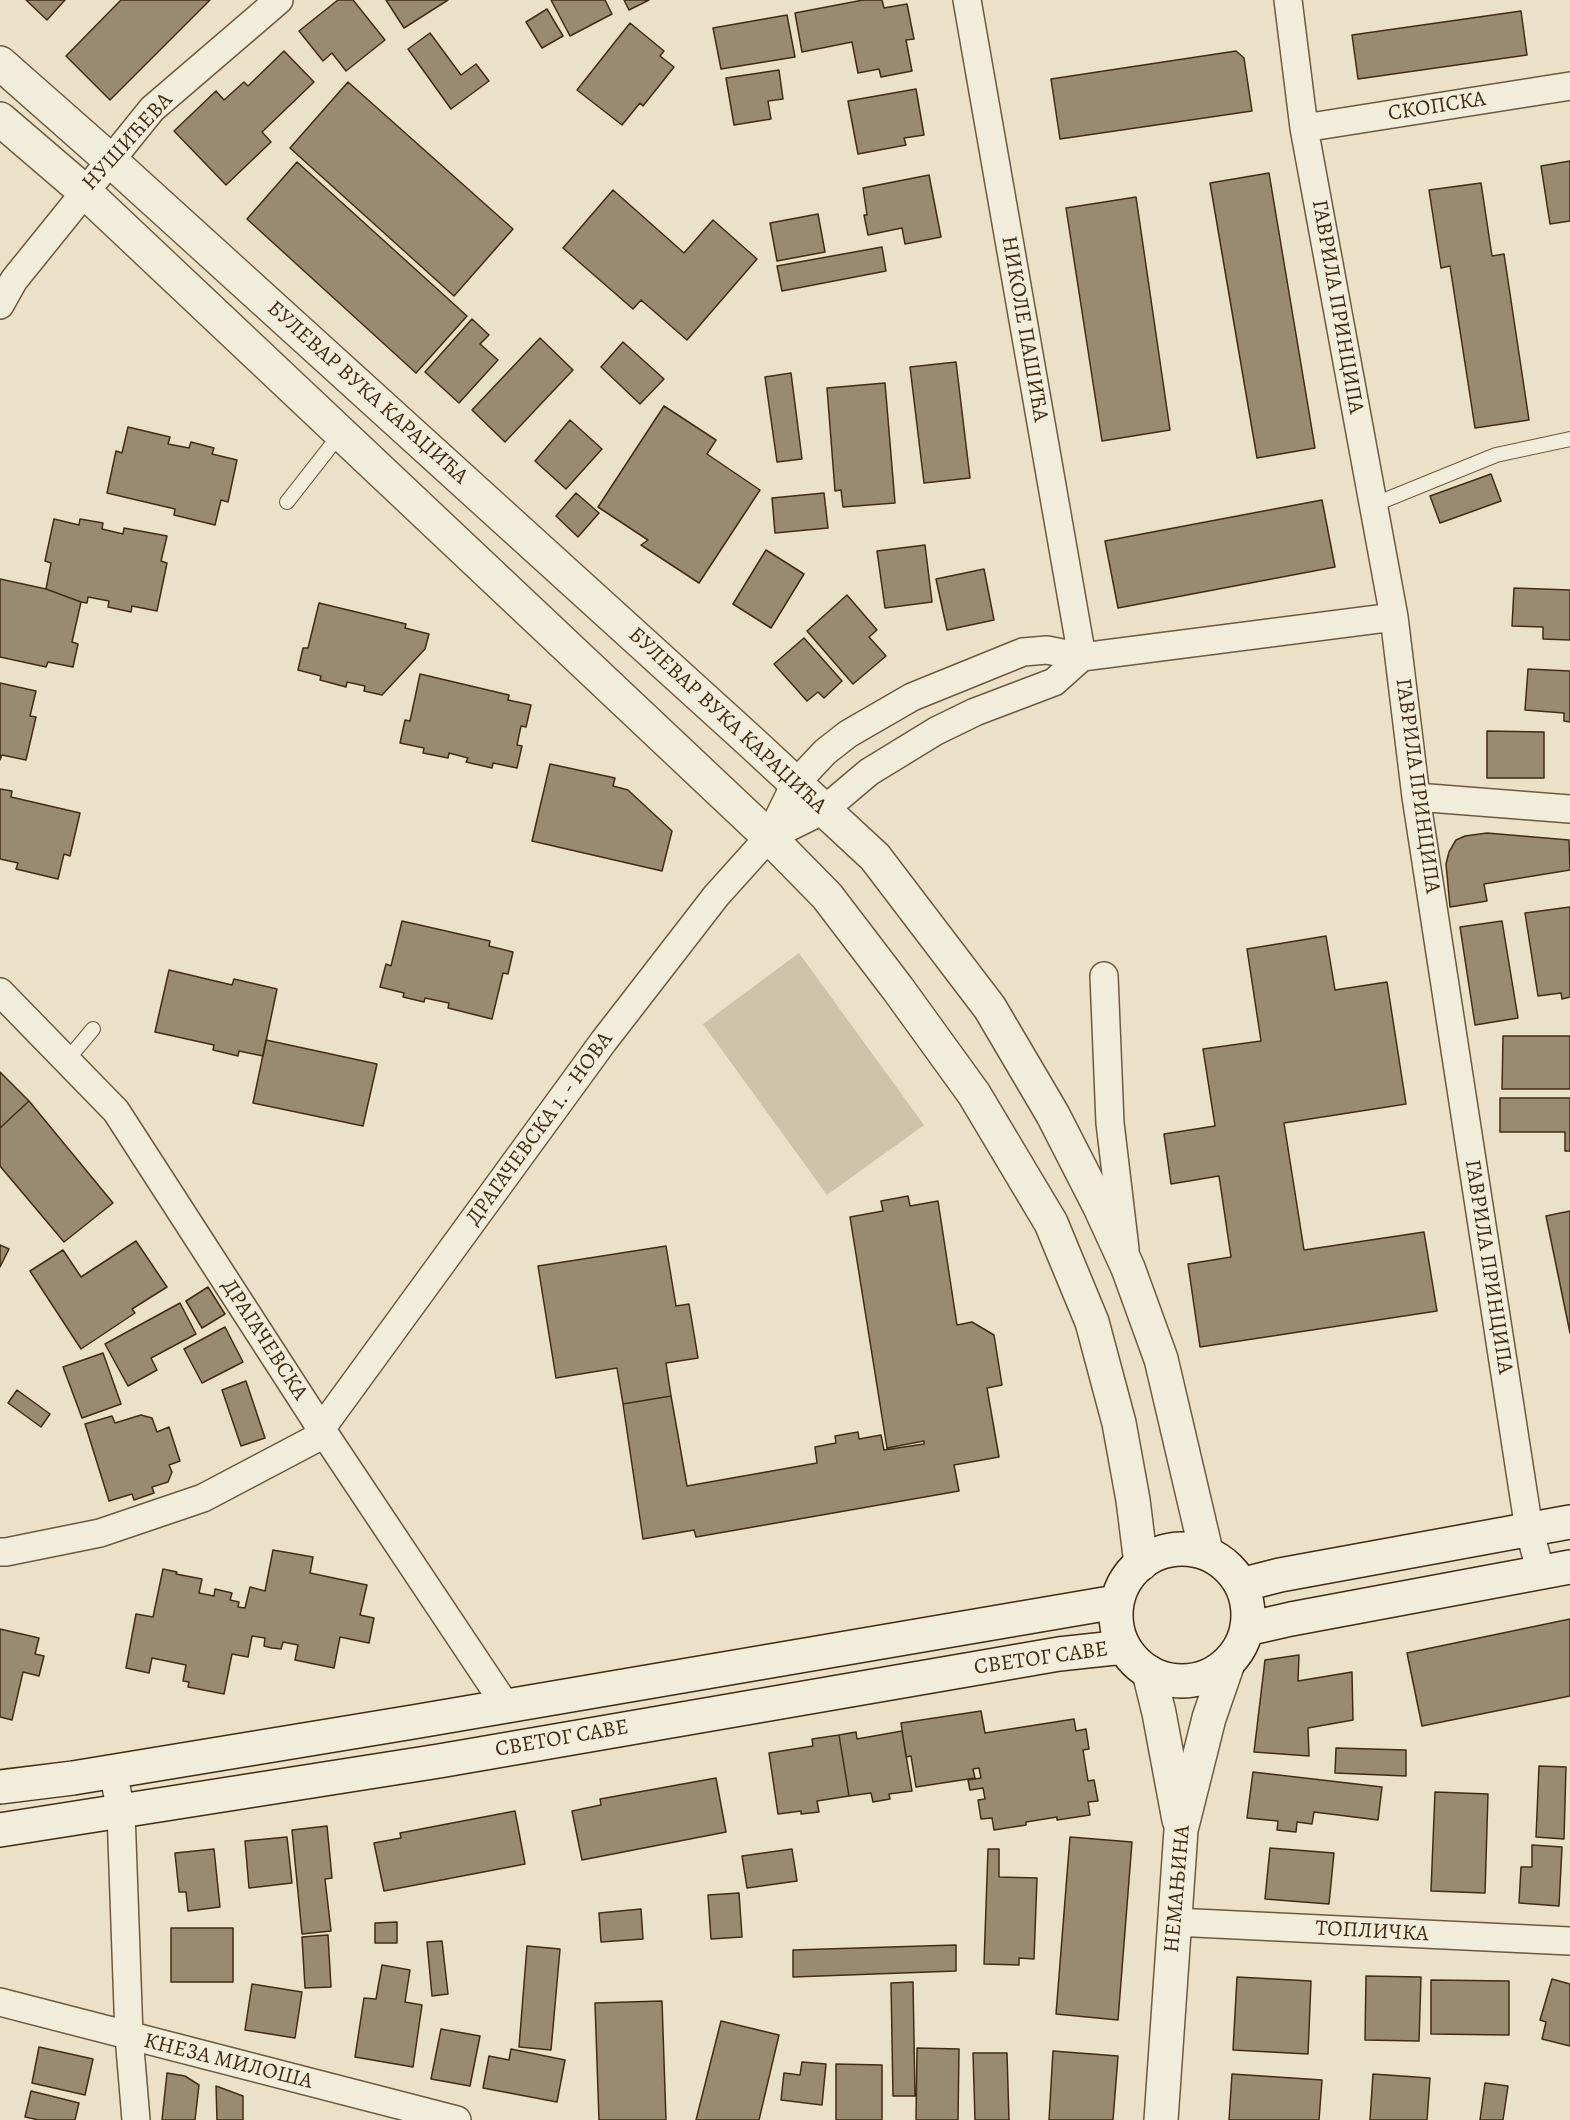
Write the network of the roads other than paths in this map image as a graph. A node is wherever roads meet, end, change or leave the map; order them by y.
1 (279, 0) edge
2 (967, 0) edge
3 (1288, 0) edge
4 (0, 63) edge
5 (1570, 86) edge
6 (0, 119) edge
7 (1304, 128) junction
8 (110, 160) junction
9 (84, 191) junction
10 (0, 305) edge
11 (341, 434) junction
12 (1570, 439) edge
13 (287, 502) dead end
14 (1373, 505) junction
15 (1395, 617) junction
16 (1082, 657) junction
17 (795, 784) junction
18 (1416, 797) junction
19 (1570, 809) edge
20 (824, 810) junction
21 (769, 837) junction
22 (1104, 976) dead end
23 (0, 992) edge
24 (93, 1029) dead end
25 (67, 1060) junction
26 (1128, 1268) junction
27 (322, 1430) junction
28 (1570, 1522) edge
29 (1529, 1529) junction
30 (1206, 1551) junction
31 (0, 1552) edge
32 (1141, 1564) junction
33 (1555, 1570) edge
34 (1241, 1585) junction
35 (1116, 1602) junction
36 (1247, 1629) junction
37 (1124, 1647) junction
38 (1228, 1663) junction
39 (1149, 1672) junction
40 (506, 1706) junction
41 (113, 1771) junction
42 (0, 1787) edge
43 (121, 1812) junction
44 (0, 1830) edge
45 (1181, 1830) junction
46 (1173, 1922) junction
47 (1570, 1941) edge
48 (0, 2002) edge
49 (129, 2036) junction
50 (136, 2120) edge
51 (457, 2120) edge
52 (1161, 2120) edge

1 - 8 street, НУШИЋЕВА
2 - 16 street, НИКОЛЕ ПАШИЋА
3 - 7 street, ГАВРИЛА ПРИНЦИПА
4 - 8 street, БУЛЕВАР ВУКА КАРАЏИЋА
5 - 7 street, СКОПСКА
6 - 9 street, БУЛЕВАР ВУКА КАРАЏИЋА
7 - 14 street, ГАВРИЛА ПРИНЦИПА
8 - 9 street, НУШИЋЕВА
8 - 17 street, БУЛЕВАР ВУКА КАРАЏИЋА
9 - 10 street, НУШИЋЕВА
9 - 11 street, БУЛЕВАР ВУКА КАРАЏИЋА
11 - 13 lane
11 - 21 street, БУЛЕВАР ВУКА КАРАЏИЋА
12 - 14 lane
14 - 15 street, ГАВРИЛА ПРИНЦИПА
15 - 16 street
15 - 18 street, ГАВРИЛА ПРИНЦИПА
16 - 17 street
16 - 20 street
17 - 20 street, БУЛЕВАР ВУКА КАРАЏИЋА
17 - 21 street
18 - 19 street
18 - 29 street, ГАВРИЛА ПРИНЦИПА
20 - 21 street
20 - 26 street, БУЛЕВАР ВУКА КАРАЏИЋА
21 - 27 street, ДРАГАЧЕВСКА 1. - НОВА
21 - 32 street, БУЛЕВАР ВУКА КАРАЏИЋА
22 - 26 street
23 - 25 street, ДРАГАЧЕВСКА
24 - 25 lane
25 - 27 street, ДРАГАЧЕВСКА
26 - 30 street, БУЛЕВАР ВУКА КАРАЏИЋА
27 - 31 street, ДРАГАЧЕВСКА 1. - НОВА
27 - 40 street, ДРАГАЧЕВСКА
28 - 29 street
29 - 33 street, ГАВРИЛА ПРИНЦИПА
29 - 34 street
30 - 32 street
30 - 34 street
32 - 35 street
33 - 36 street
34 - 36 street
35 - 37 street
35 - 40 street, СВЕТОГ САВЕ
36 - 38 street
37 - 39 street
37 - 43 street, СВЕТОГ САВЕ
38 - 39 street
38 - 45 street, НЕМАЊИНА
39 - 45 street
40 - 41 street, СВЕТОГ САВЕ
41 - 42 street, СВЕТОГ САВЕ
41 - 43 street
43 - 44 street, СВЕТОГ САВЕ
43 - 49 street
45 - 46 street, НЕМАЊИНА
46 - 47 street, ТОПЛИЧКА
46 - 52 street, НЕМАЊИНА
48 - 49 street, КНЕЗА МИЛОША
49 - 50 street
49 - 51 street, КНЕЗА МИЛОША

